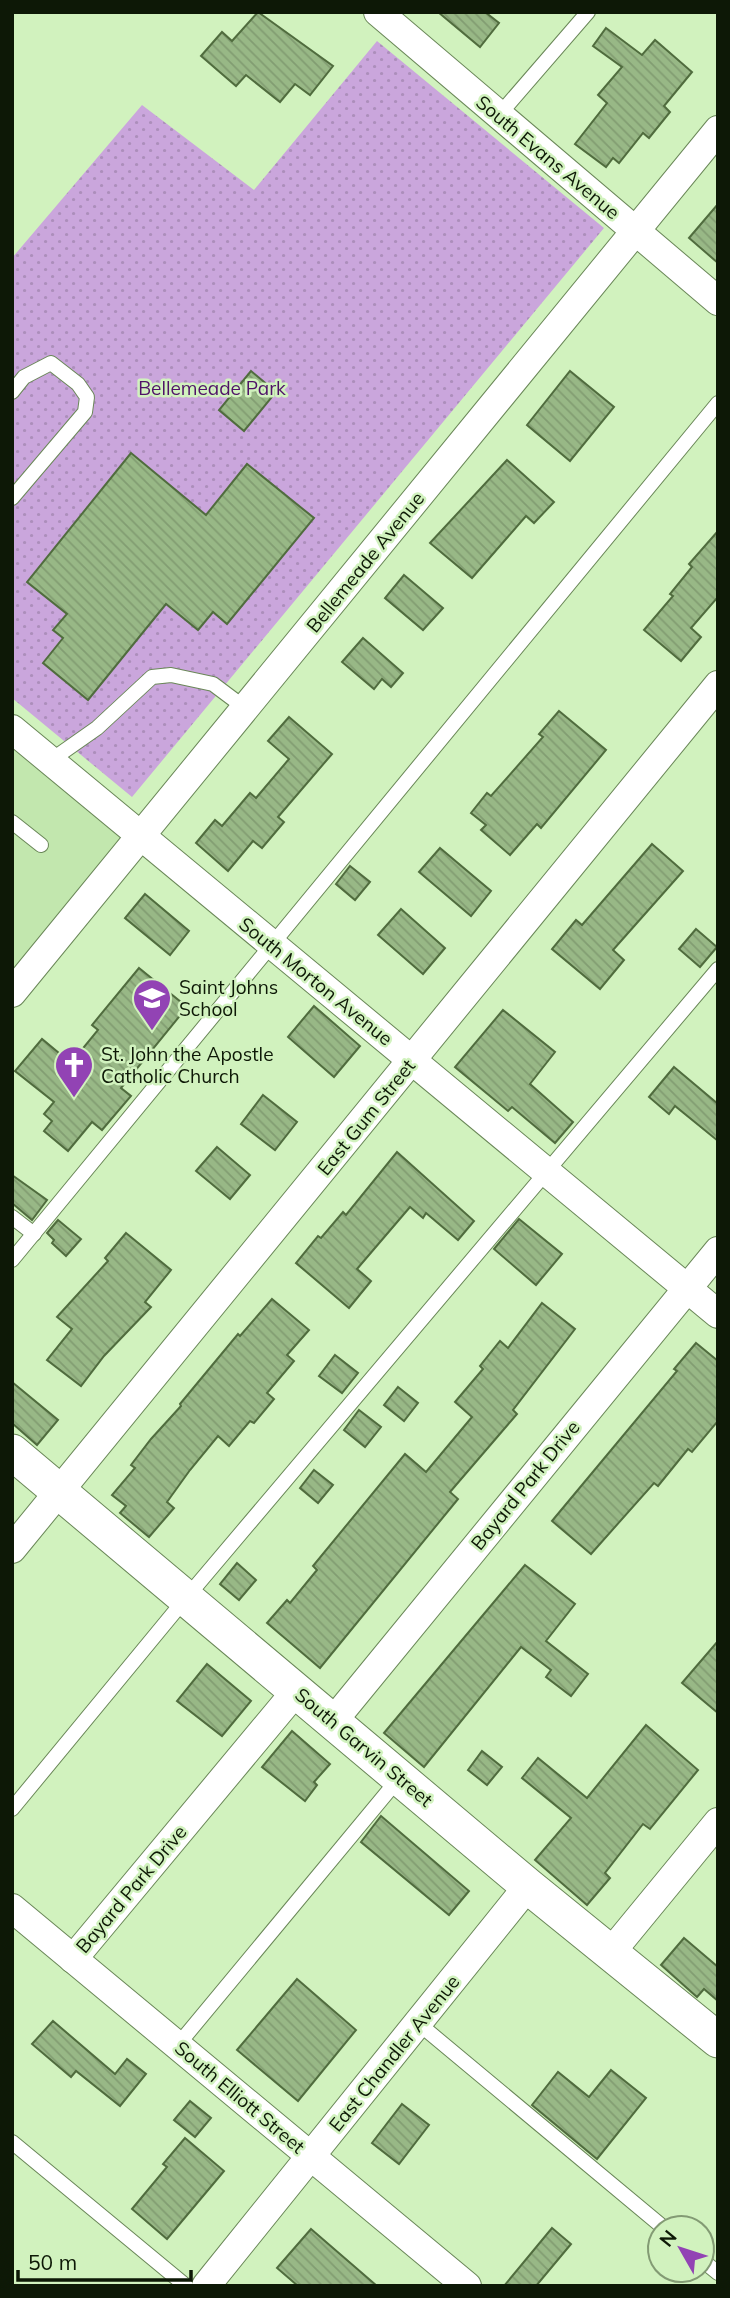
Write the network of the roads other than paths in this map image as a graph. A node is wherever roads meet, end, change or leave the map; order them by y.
1 (588, 12) edge
2 (387, 15) edge
3 (499, 115) junction
4 (718, 131) edge
5 (636, 231) junction
6 (718, 301) edge
7 (12, 392) edge
8 (718, 403) edge
9 (12, 498) edge
10 (718, 685) edge
11 (245, 708) junction
12 (12, 729) edge
13 (50, 761) junction
14 (12, 822) edge
15 (141, 836) junction
16 (41, 845) dead end
17 (272, 945) junction
18 (718, 969) edge
19 (12, 993) edge
20 (413, 1060) junction
21 (547, 1171) junction
22 (12, 1217) edge
23 (34, 1234) junction
24 (718, 1251) edge
25 (12, 1261) edge
26 (687, 1288) junction
27 (718, 1314) edge
28 (12, 1452) edge
29 (60, 1491) junction
30 (12, 1549) edge
31 (186, 1598) junction
32 (297, 1690) junction
33 (334, 1720) junction
34 (400, 1777) junction
35 (12, 1809) edge
36 (718, 1822) edge
37 (528, 1885) junction
38 (12, 1908) edge
39 (612, 1951) junction
40 (73, 1959) junction
41 (418, 2023) junction
42 (718, 2040) edge
43 (177, 2046) junction
44 (12, 2142) edge
45 (311, 2157) junction
46 (647, 2214) edge
47 (186, 2286) edge
48 (206, 2286) edge
49 (467, 2286) edge

1 - 3 lane
2 - 3 street, South Evans Avenue
3 - 5 street, South Evans Avenue
4 - 5 street, Bellemeade Avenue
5 - 6 street, South Evans Avenue
5 - 11 street, Bellemeade Avenue
7 - 9 lane
8 - 17 lane
10 - 20 street, East Gum Street
11 - 13 lane
11 - 15 street, Bellemeade Avenue
12 - 13 street, South Morton Avenue
13 - 15 street, South Morton Avenue
14 - 16 lane
15 - 17 street, South Morton Avenue
15 - 19 street, Bellemeade Avenue
17 - 20 street, South Morton Avenue
17 - 23 lane
18 - 21 lane
20 - 21 street, South Morton Avenue
20 - 29 street, East Gum Street
21 - 26 street, South Morton Avenue
21 - 31 lane
22 - 23 lane
23 - 25 lane
24 - 26 street, Bayard Park Drive
26 - 27 street, South Morton Avenue
26 - 33 street, Bayard Park Drive
28 - 29 street, South Garvin Street
29 - 30 street, East Gum Street
29 - 31 street, South Garvin Street
31 - 32 street, South Garvin Street
31 - 35 lane
32 - 33 street, South Garvin Street
32 - 40 street, Bayard Park Drive
33 - 34 street, South Garvin Street
34 - 37 street, South Garvin Street
34 - 43 lane
36 - 39 street
37 - 39 street, South Garvin Street
37 - 41 street, East Chandler Avenue
38 - 40 street, South Elliott Street
39 - 42 street, South Garvin Street
40 - 43 street, South Elliott Street
41 - 45 street, East Chandler Avenue
41 - 46 lane
43 - 45 street, South Elliott Street
44 - 47 lane
45 - 48 street, East Chandler Avenue
45 - 49 street, South Elliott Street

